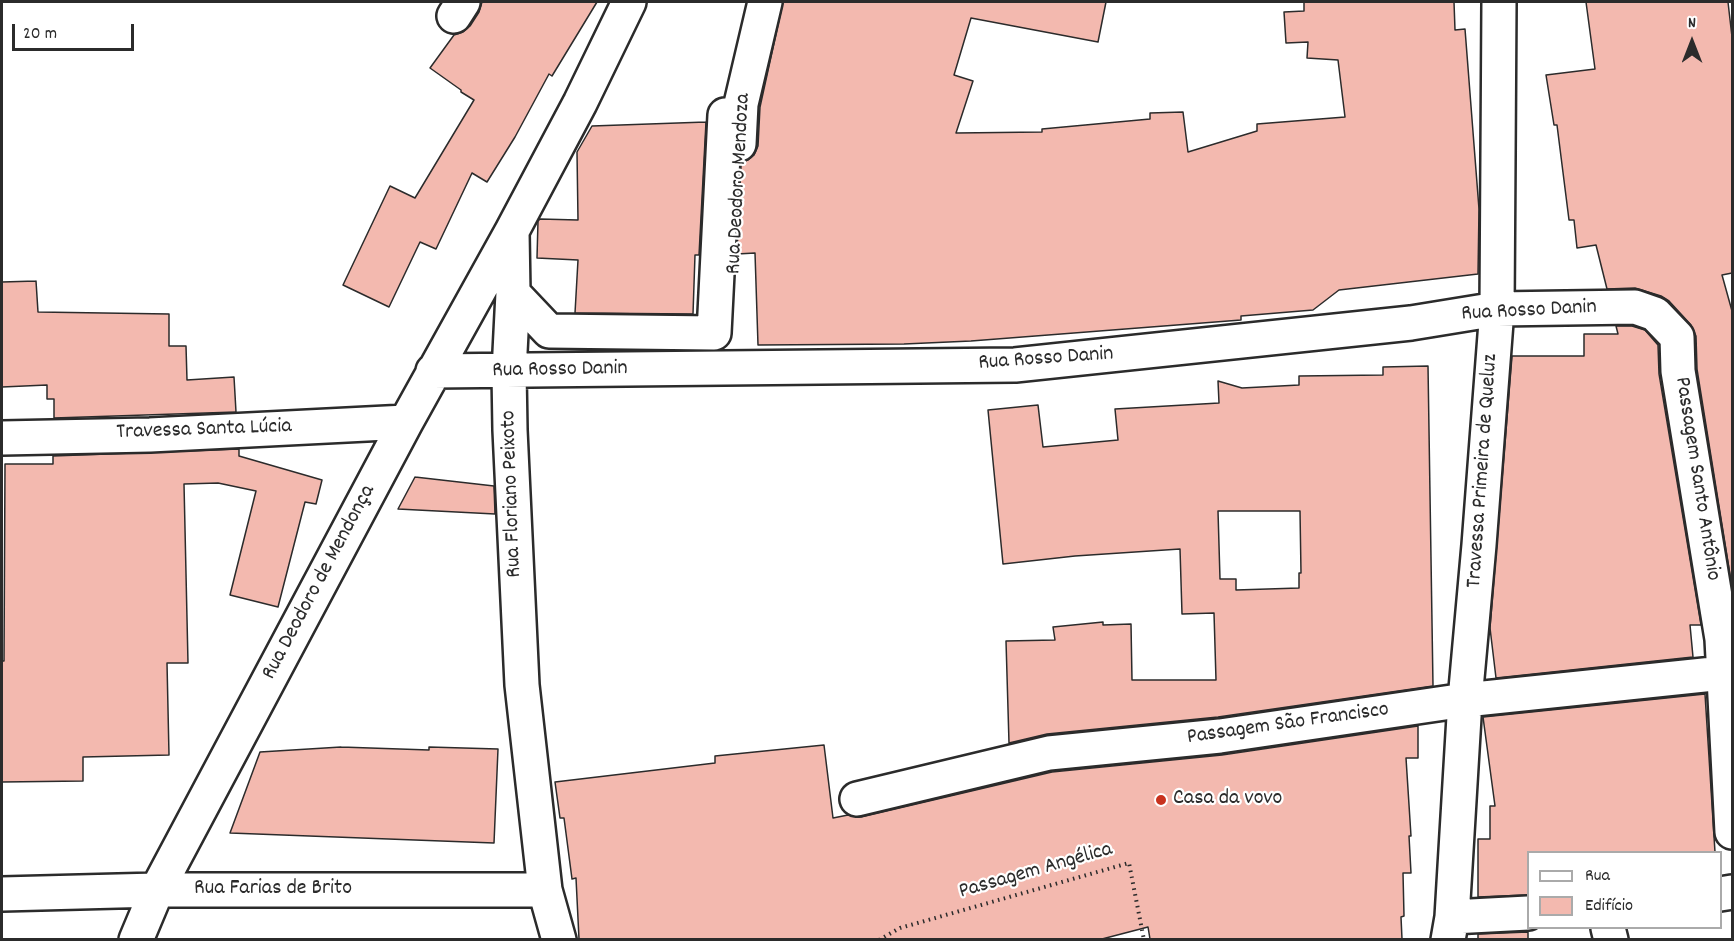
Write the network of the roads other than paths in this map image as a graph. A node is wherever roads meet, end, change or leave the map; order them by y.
1 (629, 2) edge
2 (765, 2) edge
3 (1499, 2) edge
4 (725, 115) dead end
5 (512, 231) junction
6 (513, 293) junction
7 (1497, 309) junction
8 (1655, 314) joint
9 (732, 368) junction
10 (434, 371) junction
11 (509, 372) junction
12 (406, 422) junction
13 (2, 438) edge
14 (1723, 674) junction
15 (1465, 700) junction
16 (857, 799) dead end
17 (1732, 832) edge
18 (157, 890) junction
19 (544, 890) junction
20 (2, 894) edge
21 (1527, 914) edge
22 (1450, 928) edge
23 (136, 939) edge
24 (559, 939) edge

1 - 5 street, Rua Floriano Peixoto
2 - 9 street, Rua Deodoro Mendoza
3 - 7 street, Travessa Primeira de Queluz
4 - 6 street
5 - 6 street, Rua Floriano Peixoto
5 - 10 street, Rua Deodoro de Mendonça
6 - 11 street, Rua Floriano Peixoto
7 - 8 street, Rua Rosso Danin
7 - 9 street, Rua Rosso Danin
7 - 15 street, Travessa Primeira de Queluz
8 - 14 street, Passagem Santo Antônio
9 - 11 street, Rua Rosso Danin
10 - 11 street, Rua Rosso Danin
10 - 12 street, Rua Deodoro de Mendonça
11 - 19 street, Rua Floriano Peixoto
12 - 13 street, Travessa Santa Lúcia
12 - 18 street, Rua Deodoro de Mendonça
14 - 15 street, Passagem São Francisco
14 - 17 street, Passagem Santo Antônio
15 - 16 street, Passagem São Francisco
15 - 22 street, Travessa Primeira de Queluz
18 - 19 street, Rua Farias de Brito
18 - 20 street, Rua Farias de Brito
18 - 23 street, Rua Deodoro de Mendonça
19 - 24 street, Rua Floriano Peixoto
21 - 22 street

